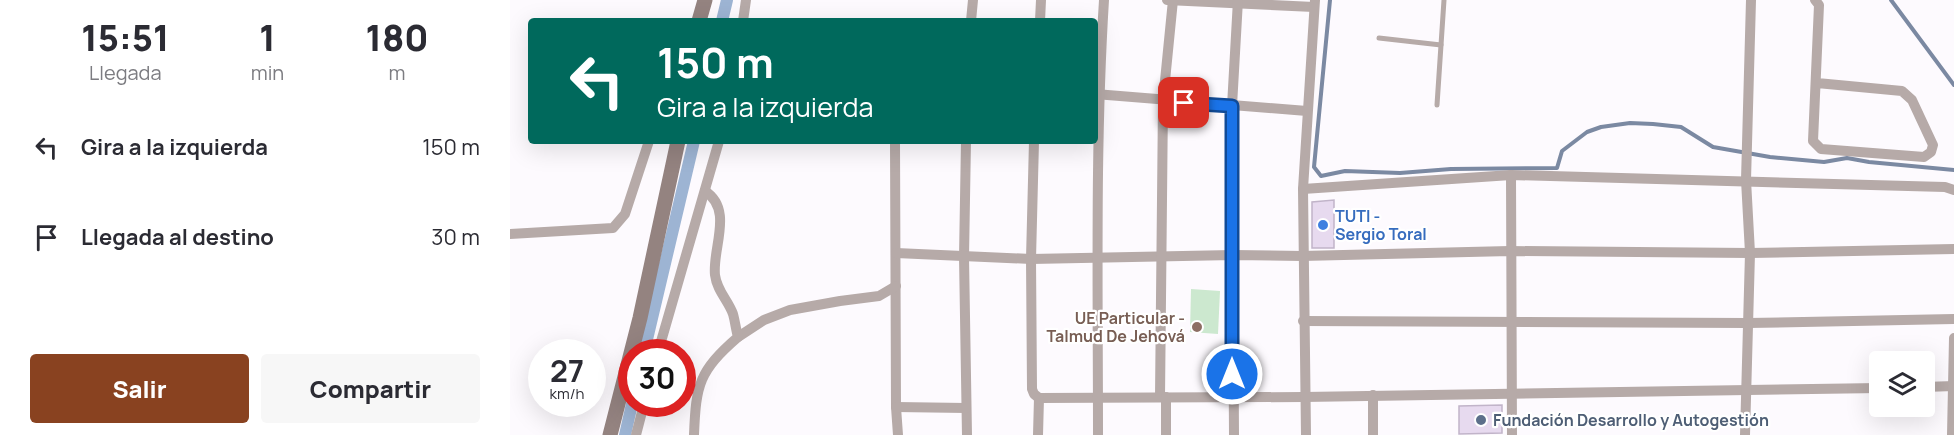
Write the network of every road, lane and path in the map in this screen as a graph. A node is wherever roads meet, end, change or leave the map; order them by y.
1 (705, 0) edge
2 (746, 0) edge
3 (973, 0) edge
4 (1041, 0) edge
5 (1104, 0) edge
6 (1166, 0) edge
7 (1173, 0) edge
8 (1444, 0) edge
9 (1751, 0) edge
10 (1815, 0) edge
11 (1238, 2) edge
12 (1314, 3) edge
13 (700, 18) edge
14 (743, 18) edge
15 (971, 18) edge
16 (1040, 18) edge
17 (1379, 38) dead end
18 (1441, 45) junction
19 (1098, 81) edge
20 (1817, 83) junction
21 (1098, 95) edge
22 (1163, 101) junction
23 (1437, 105) dead end
24 (1232, 106) junction
25 (1307, 111) junction
26 (649, 144) edge
27 (677, 144) edge
28 (718, 144) edge
29 (895, 144) edge
30 (966, 144) edge
31 (1034, 144) edge
32 (1097, 144) edge
33 (1511, 175) junction
34 (1746, 180) junction
35 (1303, 189) junction
36 (1954, 190) edge
37 (705, 191) junction
38 (510, 234) edge
39 (1954, 249) edge
40 (1510, 251) junction
41 (896, 253) junction
42 (1750, 253) junction
43 (1233, 255) junction
44 (1302, 256) junction
45 (964, 257) junction
46 (1162, 257) junction
47 (1096, 258) junction
48 (1031, 259) junction
49 (896, 286) junction
50 (1954, 319) edge
51 (1303, 321) junction
52 (1512, 321) junction
53 (1748, 323) junction
54 (738, 337) junction
55 (1954, 338) edge
56 (662, 339) edge
57 (1935, 387) edge
58 (1953, 387) edge
59 (1869, 388) edge
60 (1747, 391) junction
61 (1512, 393) junction
62 (1373, 395) junction
63 (1163, 397) junction
64 (1304, 397) junction
65 (1039, 398) junction
66 (1232, 398) junction
67 (1098, 399) junction
68 (896, 407) junction
69 (966, 408) junction
70 (641, 417) edge
71 (610, 435) edge
72 (636, 435) edge
73 (694, 435) edge
74 (898, 435) edge
75 (966, 435) edge
76 (1038, 435) edge
77 (1098, 435) edge
78 (1166, 435) edge
79 (1234, 435) edge
80 (1306, 435) edge
81 (1373, 435) edge
82 (1512, 435) edge
83 (1745, 435) edge
84 (1952, 435) edge

1 - 13 street
2 - 14 street
3 - 15 street
4 - 16 street
5 - 19 street
6 - 7 street
7 - 11 street
7 - 22 street
8 - 18 lane
9 - 34 street
10 - 20 street
11 - 12 street
11 - 24 street
12 - 25 street
17 - 18 lane
18 - 23 lane
20 - 20 street
21 - 22 street
22 - 24 street
22 - 46 street
24 - 25 street
24 - 43 street
25 - 35 street
26 - 38 street
27 - 71 street
28 - 37 street
29 - 41 street
30 - 45 street
31 - 48 street
32 - 47 street
33 - 34 street
33 - 35 street
33 - 40 street
34 - 36 street
34 - 42 street
35 - 44 street
37 - 54 street
37 - 56 street
39 - 42 street
40 - 42 street
40 - 44 street
40 - 52 street
41 - 45 street
41 - 49 street
42 - 53 street
43 - 44 street
43 - 46 street
43 - 66 street
44 - 51 street
45 - 48 street
45 - 69 street
46 - 47 street
46 - 63 street
47 - 48 street
47 - 67 street
48 - 65 street
49 - 54 street
49 - 68 street
50 - 53 street
51 - 52 street
51 - 64 street
52 - 53 street
52 - 61 street
53 - 60 street
54 - 73 street
55 - 58 street
57 - 58 street
58 - 84 street
59 - 60 street
60 - 61 street
60 - 83 street
61 - 62 street
61 - 82 street
62 - 64 street
62 - 81 street
63 - 66 street
63 - 67 street
63 - 78 street
64 - 66 street
64 - 80 street
65 - 67 street
65 - 76 street
66 - 79 street
67 - 77 street
68 - 69 street
68 - 74 street
69 - 75 street
70 - 72 street

